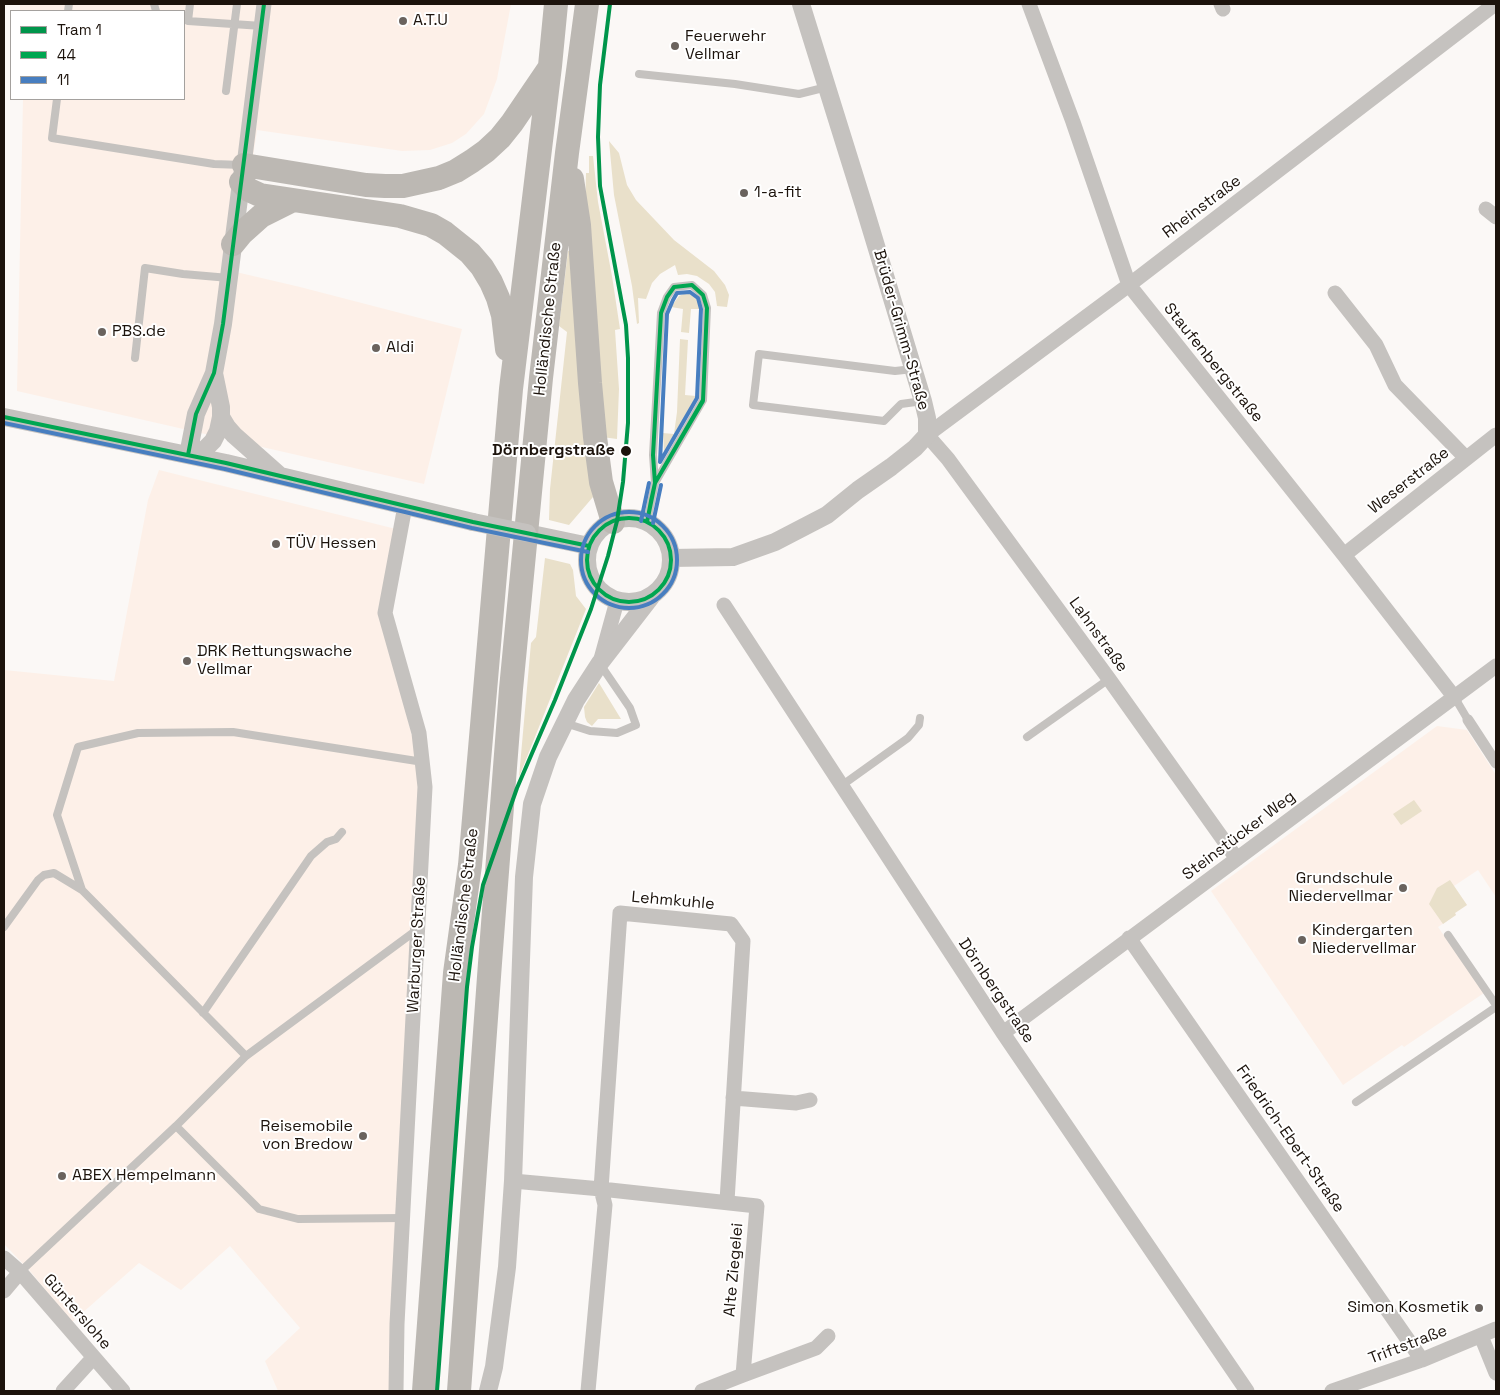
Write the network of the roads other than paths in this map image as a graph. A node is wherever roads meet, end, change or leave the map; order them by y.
1 (190, 4) edge
2 (237, 4) edge
3 (264, 4) edge
4 (556, 4) edge
5 (587, 4) edge
6 (801, 4) edge
7 (1029, 4) edge
8 (1495, 4) edge
9 (186, 17) edge
10 (235, 24) junction
11 (262, 26) junction
12 (550, 66) junction
13 (639, 74) dead end
14 (827, 87) junction
15 (226, 91) dead end
16 (57, 100) edge
17 (567, 153) junction
18 (242, 174) junction
19 (291, 201) junction
20 (233, 244) junction
21 (229, 278) junction
22 (1129, 285) junction
23 (1335, 293) dead end
24 (135, 358) dead end
25 (913, 369) junction
26 (214, 373) junction
27 (511, 389) junction
28 (923, 401) junction
29 (221, 417) junction
30 (8, 418) edge
31 (927, 435) junction
32 (1496, 435) edge
33 (188, 455) junction
34 (1466, 458) junction
35 (280, 476) junction
36 (655, 483) junction
37 (406, 506) junction
38 (613, 522) junction
39 (646, 522) junction
40 (590, 546) junction
41 (1344, 555) junction
42 (671, 558) junction
43 (651, 597) junction
44 (617, 601) junction
45 (724, 605) dead end
46 (600, 663) junction
47 (1496, 666) edge
48 (1109, 679) junction
49 (1455, 698) junction
50 (920, 718) dead end
51 (1468, 720) joint
52 (565, 723) junction
53 (1027, 737) dead end
54 (422, 762) junction
55 (1496, 763) edge
56 (841, 786) junction
57 (342, 832) dead end
58 (1237, 859) junction
59 (82, 890) junction
60 (4, 928) edge
61 (418, 929) junction
62 (1448, 935) dead end
63 (1129, 938) junction
64 (1496, 1006) edge
65 (203, 1013) junction
66 (1003, 1033) junction
67 (246, 1056) junction
68 (733, 1098) junction
69 (810, 1100) dead end
70 (1356, 1102) dead end
71 (176, 1126) junction
72 (513, 1181) junction
73 (601, 1189) junction
74 (726, 1201) junction
75 (403, 1218) junction
76 (4, 1258) edge
77 (20, 1272) junction
78 (4, 1292) edge
79 (1496, 1329) edge
80 (828, 1336) dead end
81 (1481, 1336) junction
82 (93, 1358) junction
83 (1422, 1360) junction
84 (1496, 1374) edge
85 (742, 1375) junction
86 (63, 1391) edge
87 (122, 1391) edge
88 (396, 1391) edge
89 (424, 1391) edge
90 (459, 1391) edge
91 (488, 1391) edge
92 (588, 1391) edge
93 (702, 1391) edge
94 (1247, 1391) edge
95 (1332, 1391) edge

1 - 9 lane
2 - 10 lane
3 - 11 street
4 - 12 highway, Holländische Straße
5 - 17 highway, Holländische Straße
6 - 14 street, Brüder-Grimm-Straße
7 - 22 street, Staufenbergstraße
8 - 22 street, Rheinstraße
9 - 10 lane
10 - 11 lane
10 - 15 lane
11 - 18 street
12 - 18 highway
12 - 27 highway, Holländische Straße
13 - 14 lane
14 - 25 street, Brüder-Grimm-Straße
16 - 18 lane
17 - 38 highway
17 - 90 highway, Holländische Straße
18 - 19 highway
18 - 20 street
19 - 20 highway
19 - 27 highway
20 - 21 street
21 - 24 lane
21 - 26 street
22 - 31 street, Rheinstraße
22 - 41 street, Staufenbergstraße
23 - 34 street
25 - 28 street, Brüder-Grimm-Straße
25 - 28 lane
26 - 29 street
26 - 33 street
27 - 89 highway, Holländische Straße
28 - 31 street, Brüder-Grimm-Straße
29 - 33 street
29 - 35 street
30 - 33 street
31 - 42 street
31 - 48 street, Lahnstraße
32 - 34 street, Weserstraße
33 - 35 street
34 - 41 street, Weserstraße
35 - 37 street
36 - 36 lane
36 - 39 lane
37 - 40 street, bridge
37 - 54 street, Warburger Straße
38 - 39 street
38 - 40 street
39 - 42 street
40 - 44 street
41 - 49 street, Staufenbergstraße
42 - 43 street
43 - 44 street
43 - 46 street
44 - 46 street
45 - 56 street, Dörnbergstraße
46 - 52 street
46 - 52 lane
47 - 49 street, Steinstücker Weg
48 - 53 lane
48 - 58 street, Lahnstraße
49 - 51 lane
49 - 58 street, Steinstücker Weg
50 - 56 lane
51 - 55 street
52 - 72 street
54 - 59 lane
54 - 61 street, Warburger Straße
56 - 66 street, Dörnbergstraße
57 - 65 lane
58 - 63 street, Steinstücker Weg
59 - 60 lane
59 - 65 lane
61 - 67 lane
61 - 75 street, Warburger Straße
62 - 64 lane
63 - 66 street, Steinstücker Weg
63 - 83 street, Friedrich-Ebert-Straße
64 - 70 lane
65 - 67 lane
66 - 94 street, Dörnbergstraße
67 - 71 lane
68 - 69 street
68 - 73 street, Lehmkuhle
68 - 74 street, Lehmkuhle
71 - 75 lane
71 - 77 lane
72 - 73 street, Alte Ziegelei
72 - 91 street
73 - 74 street, Alte Ziegelei
73 - 92 street
74 - 85 street, Alte Ziegelei
75 - 88 street, Warburger Straße
76 - 77 street, Günterslohe
77 - 78 street
77 - 82 street, Günterslohe
79 - 81 street, Triftstraße
80 - 85 street
81 - 83 street, Triftstraße
81 - 84 street
82 - 86 street
82 - 87 street, Günterslohe
83 - 95 street, Triftstraße
85 - 93 street

